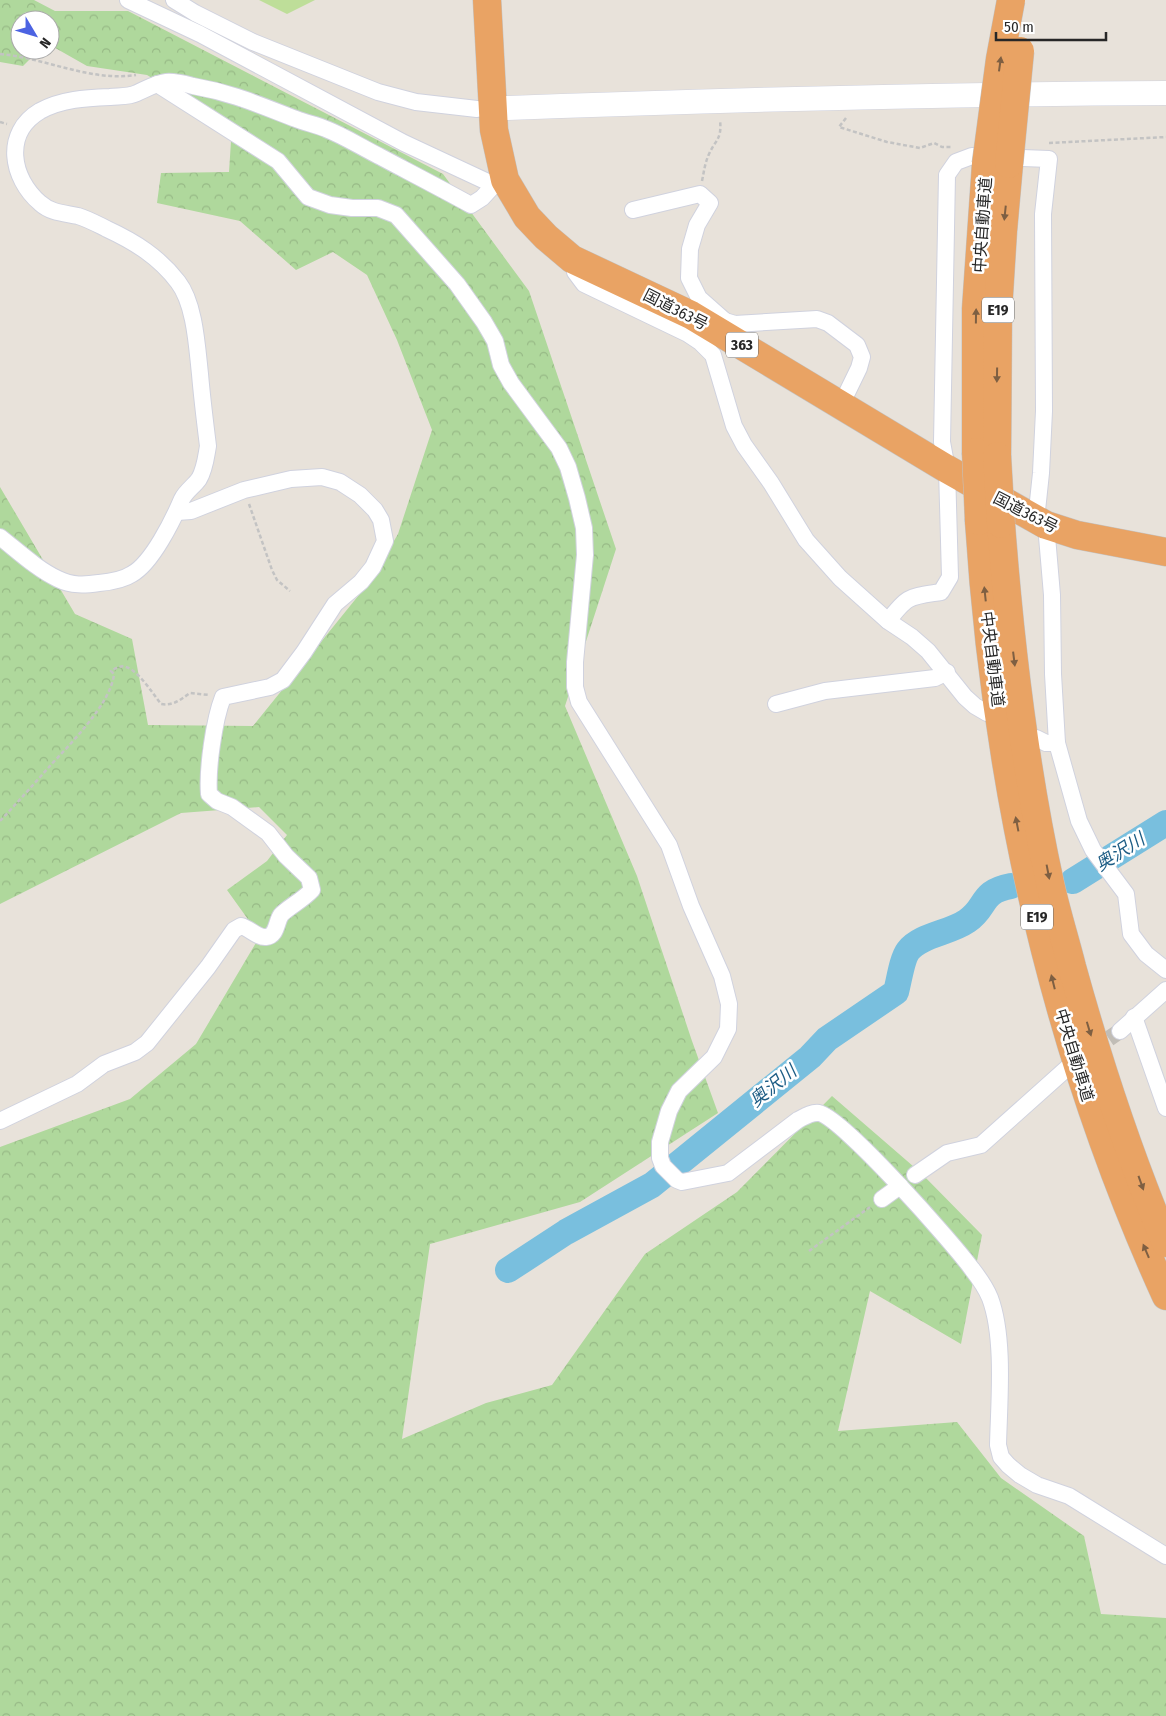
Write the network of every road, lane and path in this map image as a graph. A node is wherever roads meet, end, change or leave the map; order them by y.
1 (128, 0) edge
2 (174, 0) edge
3 (487, 0) edge
4 (1012, 0) edge
5 (1029, 0) edge
6 (0, 54) edge
7 (154, 85) junction
8 (1166, 93) edge
9 (718, 100) junction
10 (506, 108) dead end
11 (476, 109) dead end
12 (998, 164) junction
13 (499, 182) junction
14 (700, 194) junction
15 (633, 210) dead end
16 (572, 259) junction
17 (722, 326) junction
18 (841, 405) junction
19 (947, 469) junction
20 (244, 490) junction
21 (177, 512) junction
22 (990, 522) junction
23 (1041, 522) junction
24 (0, 537) edge
25 (1166, 552) edge
26 (290, 591) dead end
27 (888, 621) junction
28 (947, 672) junction
29 (222, 698) junction
30 (776, 704) dead end
31 (987, 713) dead end
32 (1036, 738) dead end
33 (1057, 743) junction
34 (0, 821) edge
35 (1166, 970) edge
36 (1166, 990) edge
37 (1134, 1017) junction
38 (1120, 1031) tunnel mouth
39 (1075, 1061) tunnel mouth
40 (1166, 1108) edge
41 (0, 1121) edge
42 (915, 1175) dead end
43 (900, 1186) junction
44 (882, 1199) joint
45 (1166, 1243) edge
46 (809, 1251) dead end
47 (1166, 1296) edge
48 (1166, 1556) edge

1 - 13 street
2 - 11 street
3 - 13 highway, 国道363号 / 363
12 -> 4 highway, 中央自動車道 / E19, bridge
5 - 12 highway, 中央自動車道 / E19, bridge
6 - 7 path
7 - 13 street
7 - 21 street
7 - 43 street
8 - 9 street
9 - 10 street
9 - 14 path
12 - 22 highway, 中央自動車道 / E19, bridge
13 - 16 highway, 国道363号 / 363
14 - 15 street
14 - 17 street
16 - 17 highway, 国道363号 / 363
16 - 27 street
17 - 18 highway, 国道363号 / 363
17 - 18 street
18 - 19 highway, 国道363号 / 363
19 - 23 highway, 国道363号 / 363
19 - 23 street
19 - 27 street
20 - 21 street
20 - 26 path
20 - 29 street
21 - 24 street
22 -> 45 highway, 中央自動車道 / E19
47 -> 22 highway, 中央自動車道 / E19
23 - 25 highway, 国道363号 / 363
23 - 33 street
27 - 28 street
28 - 30 street
28 - 31 street
29 - 34 path
29 - 41 street
32 - 33 street
33 - 35 street
36 - 37 street
37 - 38 street
37 - 40 street
39 - 42 street
43 - 44 street
43 - 48 street
44 - 46 path

